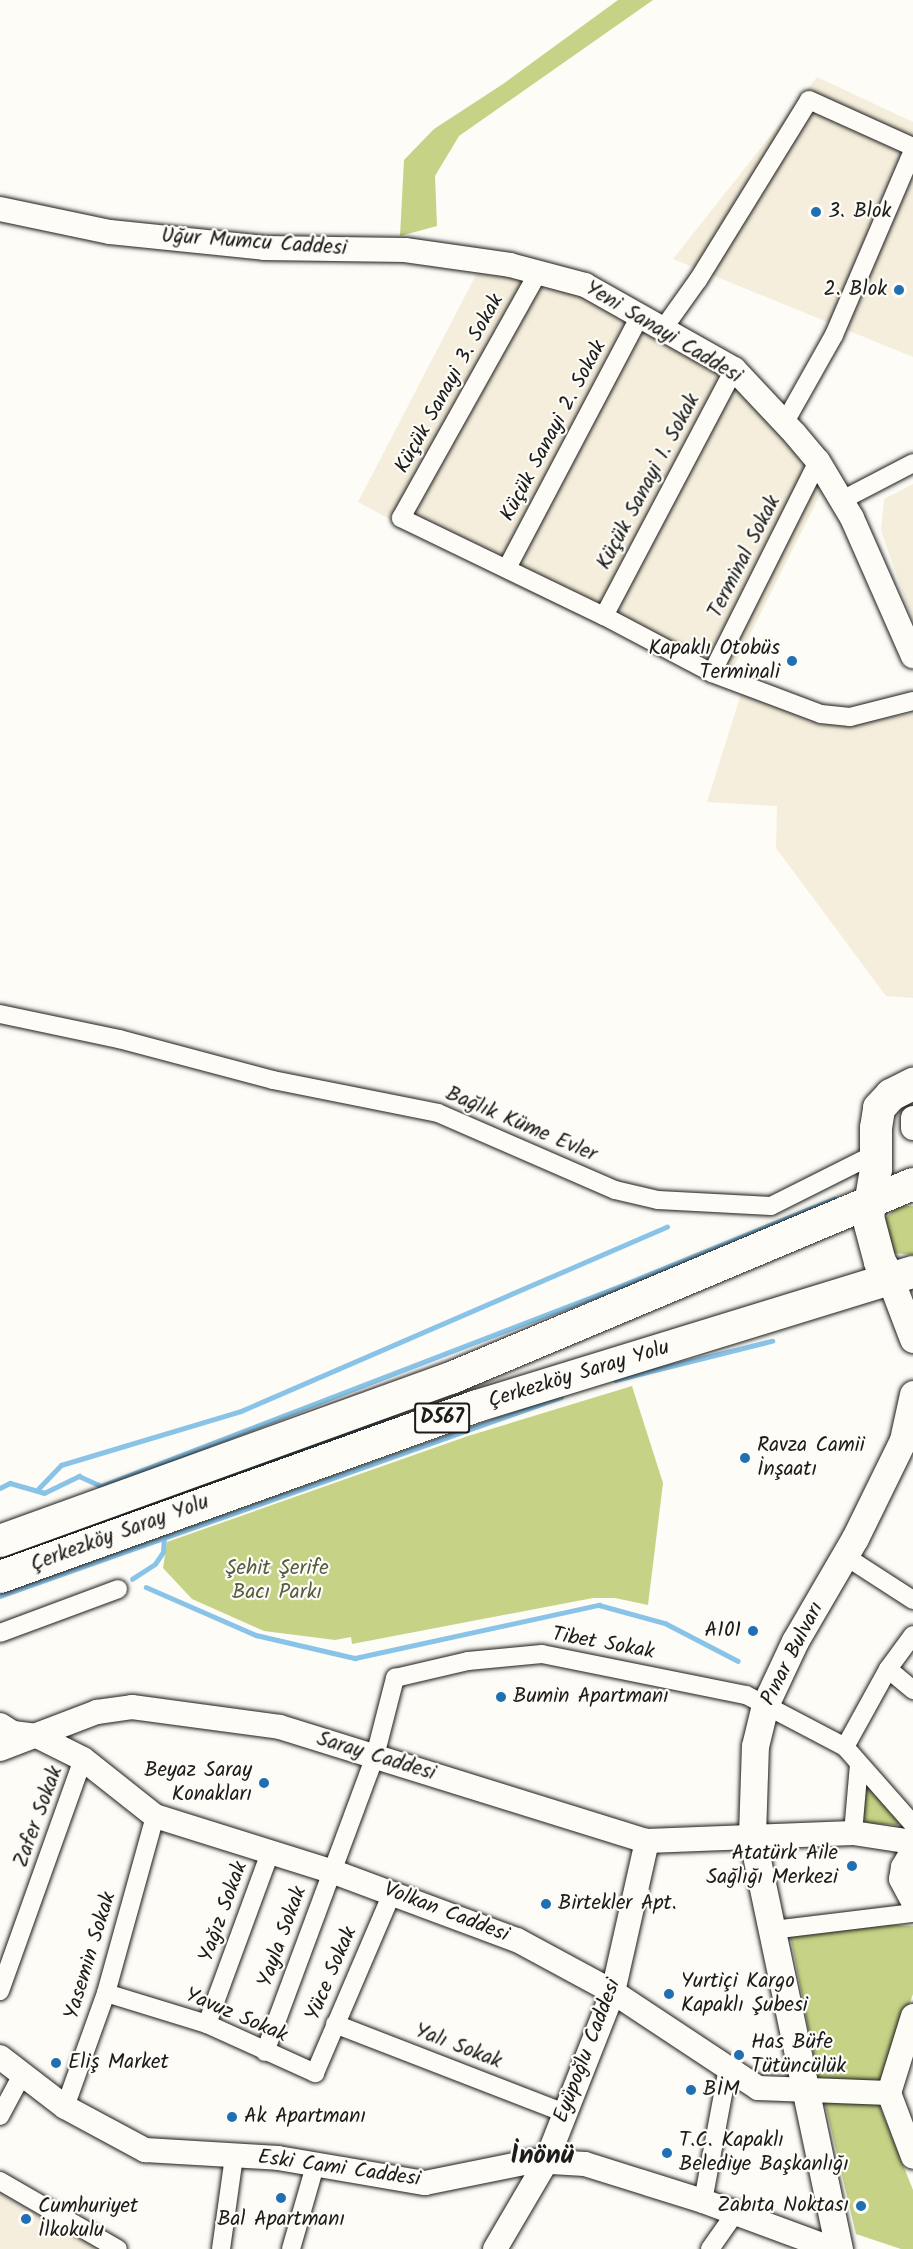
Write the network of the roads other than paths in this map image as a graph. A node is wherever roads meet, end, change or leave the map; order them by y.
1 (913, 149) edge
2 (0, 209) edge
3 (510, 265) joint
4 (539, 271) junction
5 (640, 316) junction
6 (663, 329) junction
7 (734, 369) junction
8 (785, 422) junction
9 (819, 461) junction
10 (913, 463) edge
11 (842, 500) junction
12 (507, 568) junction
13 (604, 616) junction
14 (913, 656) edge
15 (712, 673) junction
16 (913, 701) edge
17 (0, 1014) edge
18 (913, 1084) edge
19 (913, 1118) edge
20 (913, 1128) edge
21 (875, 1154) junction
22 (913, 1184) edge
23 (873, 1202) junction
24 (902, 1277) edge
25 (913, 1340) edge
26 (913, 1394) edge
27 (908, 1432) edge
28 (0, 1541) edge
29 (845, 1556) junction
30 (0, 1577) edge
31 (118, 1589) dead end
32 (913, 1600) edge
33 (0, 1633) edge
34 (913, 1635) edge
35 (888, 1669) junction
36 (395, 1678) joint
37 (913, 1690) edge
38 (765, 1705) junction
39 (0, 1725) edge
40 (37, 1736) junction
41 (845, 1747) junction
42 (0, 1749) edge
43 (375, 1756) junction
44 (83, 1759) junction
45 (859, 1764) junction
46 (155, 1816) junction
47 (913, 1824) edge
48 (853, 1833) junction
49 (752, 1835) junction
50 (647, 1841) junction
51 (913, 1842) edge
52 (271, 1850) junction
53 (913, 1850) edge
54 (331, 1871) junction
55 (392, 1893) junction
56 (913, 1902) edge
57 (913, 1913) edge
58 (772, 1930) junction
59 (0, 1991) edge
60 (613, 1992) junction
61 (106, 1993) junction
62 (207, 2024) junction
63 (335, 2024) junction
64 (911, 2028) edge
65 (265, 2052) junction
66 (0, 2057) edge
67 (728, 2068) junction
68 (23, 2073) junction
69 (315, 2073) joint
70 (806, 2092) junction
71 (889, 2093) junction
72 (65, 2107) junction
73 (564, 2112) junction
74 (0, 2116) edge
75 (234, 2156) junction
76 (913, 2157) edge
77 (546, 2162) junction
78 (315, 2166) junction
79 (0, 2181) edge
80 (703, 2200) junction
81 (736, 2212) junction
82 (118, 2249) edge
83 (221, 2249) edge
84 (291, 2249) edge
85 (495, 2249) edge
86 (710, 2249) edge
87 (833, 2249) edge
88 (839, 2249) edge

1 - 6 street
1 - 8 street
2 - 3 street, Uğur Mumcu Caddesi
3 - 4 street, Yeni Sanayi Caddesi
4 - 5 street, Yeni Sanayi Caddesi
4 - 12 street, Küçük Sanayi 3. Sokak
5 - 6 street, Yeni Sanayi Caddesi
5 - 12 street, Küçük Sanayi 2. Sokak
6 - 7 street, Yeni Sanayi Caddesi
7 - 8 street, Yeni Sanayi Caddesi
7 - 13 street, Küçük Sanayi 1. Sokak
8 - 9 street, Yeni Sanayi Caddesi
9 - 11 street, Yeni Sanayi Caddesi
9 - 15 street, Terminal Sokak
10 - 11 street
11 - 14 street, Yeni Sanayi Caddesi
12 - 13 street
13 - 15 street
15 - 16 street
17 - 21 street, Bağlık Küme Evler
18 - 21 highway
19 - 20 street
21 - 23 highway
22 - 23 highway, D567
23 - 24 highway
23 - 28 highway, Çerkezköy Saray Yolu / D567
24 - 25 main road
24 - 30 highway, Çerkezköy Saray Yolu / D567
26 - 27 main road, Pınar Bulvarı
27 - 29 main road, Pınar Bulvarı
29 - 32 street
29 - 38 main road, Pınar Bulvarı
31 - 33 street
34 - 35 street
35 - 37 street
35 - 41 street
36 - 38 street, Tibet Sokak
36 - 43 street, Yayla Sokak
38 - 41 street, Tibet Sokak
38 - 49 main road, Pınar Bulvarı
39 - 40 street, Volkan Caddesi
40 - 42 street, Saray Caddesi
40 - 43 street, Saray Caddesi
40 - 44 street, Volkan Caddesi
41 - 45 street
43 - 50 street, Saray Caddesi
43 - 54 street, Yayla Sokak
44 - 46 street, Volkan Caddesi
44 - 59 street, Zafer Sokak
45 - 47 street
45 - 48 street
46 - 52 street, Volkan Caddesi
46 - 61 street, Yasemin Sokak
48 - 49 street, Saray Caddesi
48 - 51 street, Saray Caddesi
49 - 50 street, Saray Caddesi
49 - 58 main road, Pınar Bulvarı
50 - 60 street, Eyüpoğlu Caddesi
52 - 54 street, Volkan Caddesi
52 - 62 street, Yağız Sokak
53 - 56 street
54 - 55 street, Volkan Caddesi
54 - 65 street, Yayla Sokak
55 - 60 street, Volkan Caddesi
55 - 63 street, Yüce Sokak
57 - 58 street
58 - 70 main road, Pınar Bulvarı
60 - 67 street, Volkan Caddesi
60 - 73 street, Eyüpoğlu Caddesi
61 - 62 street, Yavuz Sokak
61 - 72 street, Yasemin Sokak
62 - 65 street, Yavuz Sokak
63 - 69 street, Yüce Sokak
63 - 73 street, Yalı Sokak
64 - 71 street
65 - 69 street, Yavuz Sokak
66 - 68 street, Eski Cami Caddesi
67 - 70 street, Volkan Caddesi
67 - 80 street
68 - 72 street, Eski Cami Caddesi
68 - 74 street
70 - 71 street, Volkan Caddesi
70 - 88 main road, Pınar Bulvarı
71 - 76 street
72 - 75 street, Eski Cami Caddesi
73 - 77 street, Eyüpoğlu Caddesi
75 - 78 street, Eski Cami Caddesi
75 - 83 street
77 - 78 street, Eski Cami Caddesi
77 - 80 street, Eski Cami Caddesi
77 - 85 street, Eyüpoğlu Caddesi
78 - 84 street
79 - 82 street
80 - 81 street, Eski Cami Caddesi
81 - 86 street
81 - 87 street, Eski Cami Caddesi

